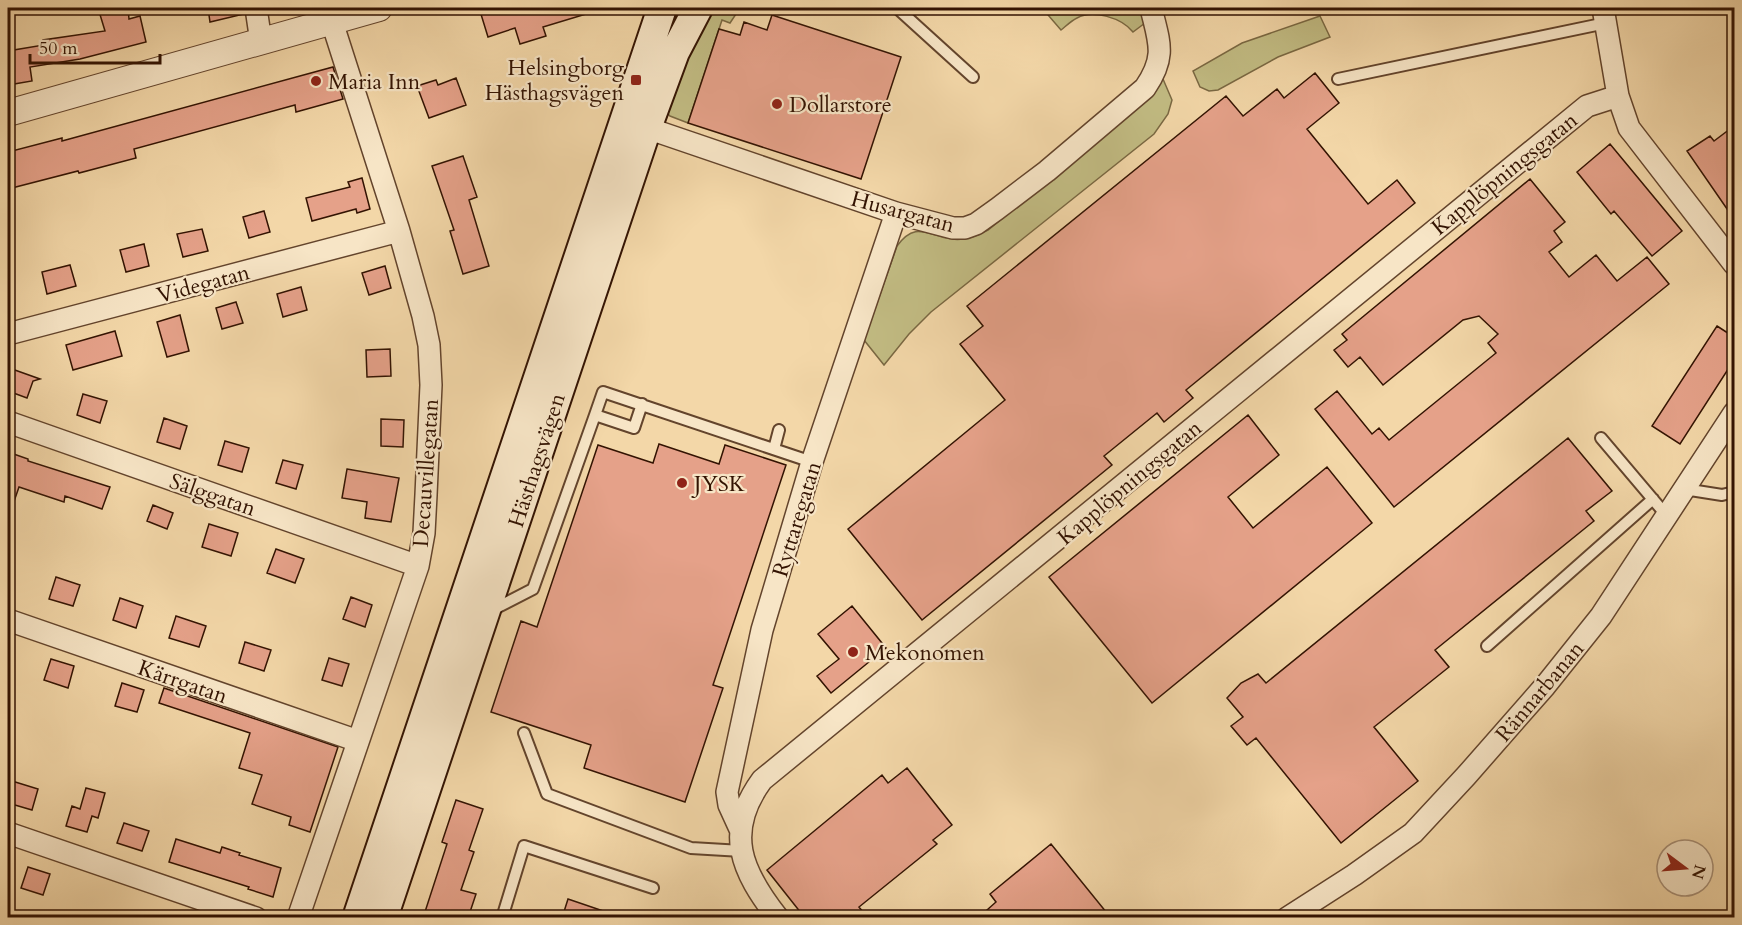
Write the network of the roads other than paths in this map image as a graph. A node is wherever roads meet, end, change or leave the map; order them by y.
1 (256, 8) edge
2 (379, 8) edge
3 (662, 8) edge
4 (897, 8) edge
5 (1151, 8) edge
6 (693, 13) edge
7 (1605, 15) edge
8 (332, 22) junction
9 (261, 42) junction
10 (973, 77) dead end
11 (1338, 79) dead end
12 (1618, 96) junction
13 (8, 113) edge
14 (647, 128) junction
15 (896, 213) junction
16 (399, 231) junction
17 (1734, 264) edge
18 (8, 334) edge
19 (642, 404) junction
20 (1734, 413) edge
21 (595, 415) junction
22 (8, 422) edge
23 (779, 430) dead end
24 (1601, 438) dead end
25 (774, 449) junction
26 (813, 462) junction
27 (1684, 489) junction
28 (1734, 492) edge
29 (1653, 499) junction
30 (1667, 516) junction
31 (418, 566) junction
32 (484, 614) junction
33 (8, 620) edge
34 (1487, 646) dead end
35 (524, 734) dead end
36 (358, 741) junction
37 (740, 829) junction
38 (8, 833) edge
39 (742, 851) junction
40 (653, 888) dead end
41 (256, 918) edge
42 (298, 918) edge
43 (357, 918) edge
44 (383, 918) edge
45 (502, 918) edge
46 (777, 918) edge
47 (1287, 918) edge

1 - 9 street
2 - 8 street
3 - 43 main road, Hästhagsvägen
4 - 10 lane
5 - 15 street, Husargatan
6 - 14 main road, Hästhagsvägen
7 - 11 lane
7 - 12 street
8 - 9 street
8 - 16 street, Decauvillegatan
9 - 13 street
12 - 17 street
12 - 37 street, Kapplöpningsgatan
14 - 15 street, Husargatan
14 - 32 main road, Hästhagsvägen
15 - 26 street, Ryttaregatan
16 - 18 street, Videgatan
16 - 31 street, Decauvillegatan
19 - 21 lane
19 - 21 lane
19 - 25 lane
20 - 27 street, Rännarbanan
21 - 32 lane
22 - 31 street, Sälggatan
23 - 25 lane
24 - 29 lane
25 - 26 lane
26 - 37 street, Ryttaregatan
27 - 28 lane
27 - 30 street, Rännarbanan
29 - 30 lane
29 - 34 lane
30 - 47 street, Rännarbanan
31 - 36 street, Decauvillegatan
32 - 44 main road, Hästhagsvägen
33 - 36 street, Kärrgatan
35 - 39 lane
36 - 42 street, Decauvillegatan
37 - 39 street, Kapplöpningsgatan
38 - 41 street
39 - 46 street, Kapplöpningsgatan
40 - 45 lane

